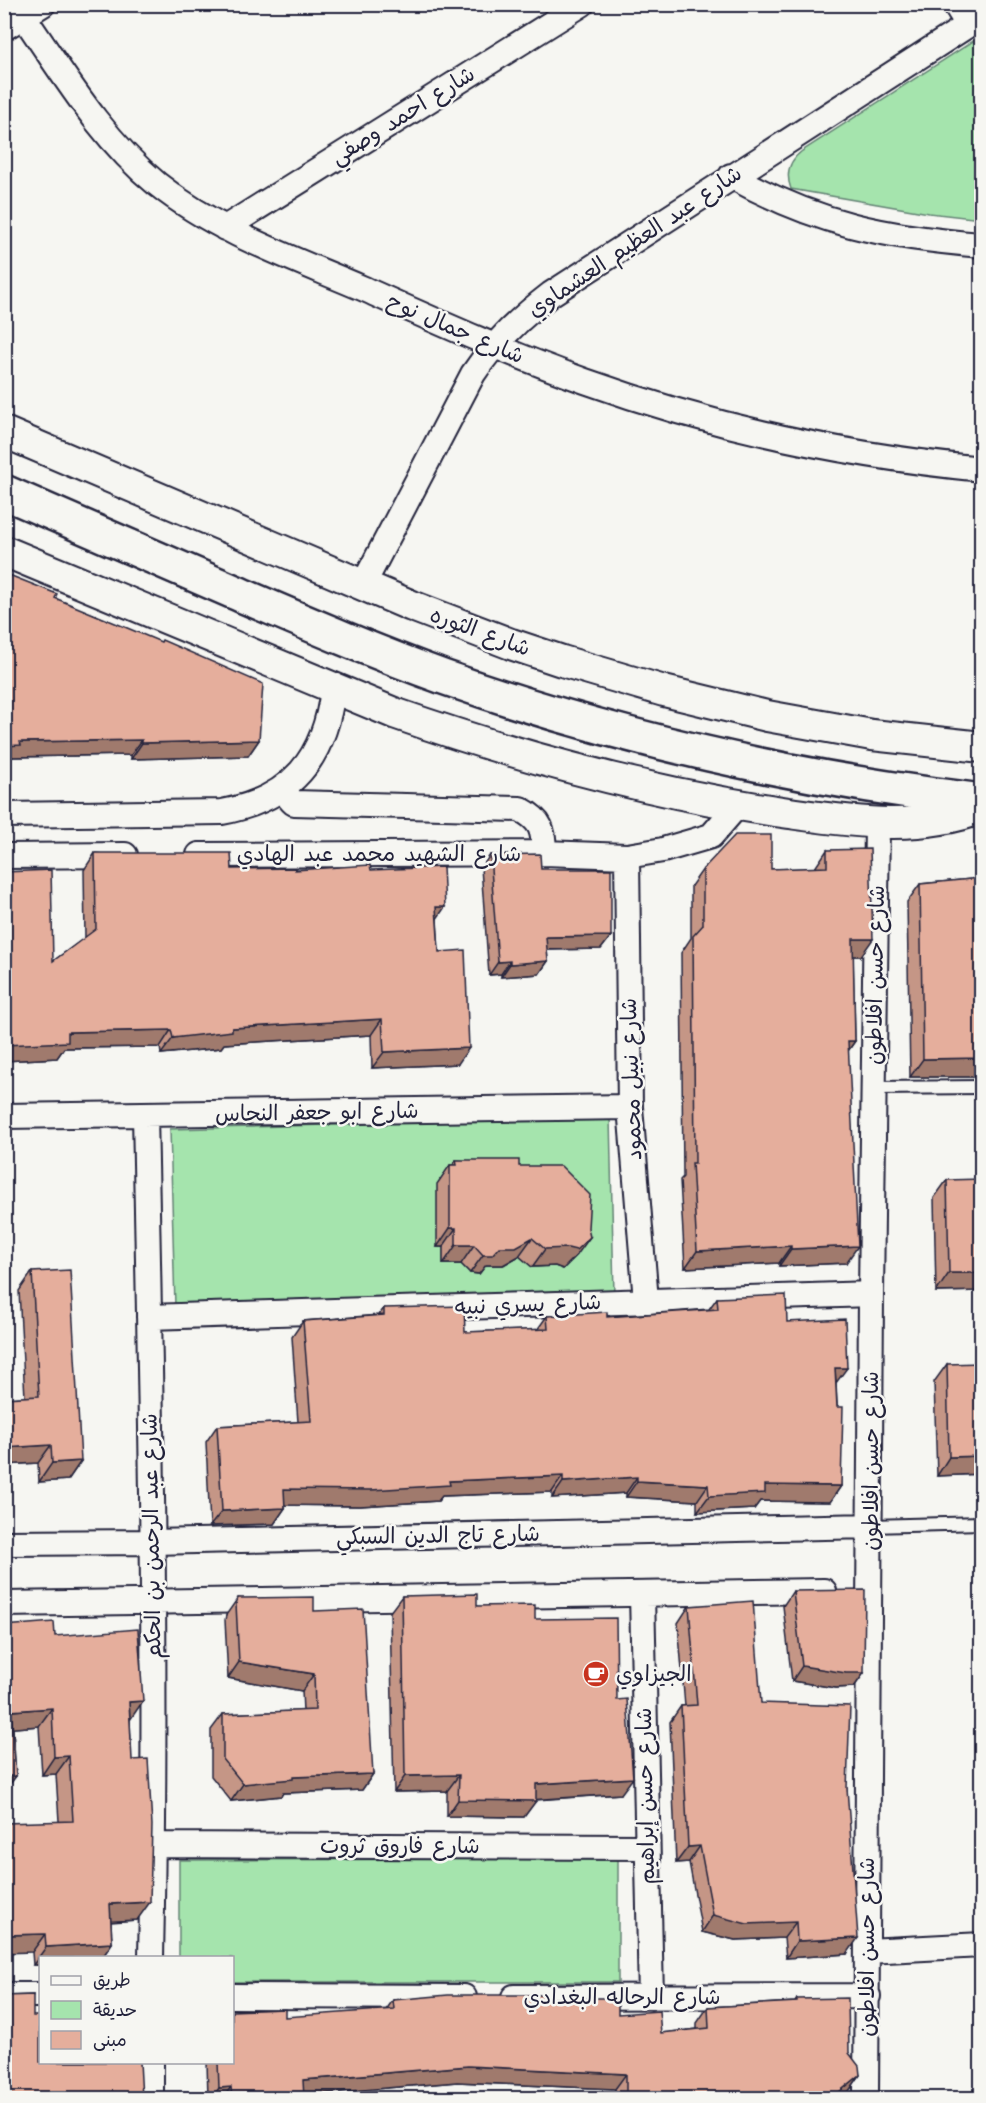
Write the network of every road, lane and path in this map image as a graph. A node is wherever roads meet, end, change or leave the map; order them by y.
1 (582, 4) edge
2 (955, 4) edge
3 (24, 16) edge
4 (975, 21) edge
5 (731, 176) junction
6 (225, 228) junction
7 (981, 245) edge
8 (494, 346) junction
9 (4, 432) edge
10 (981, 469) edge
11 (4, 492) edge
12 (4, 551) edge
13 (363, 585) junction
14 (333, 689) junction
15 (981, 747) edge
16 (287, 785) junction
17 (981, 801) edge
18 (737, 806) junction
19 (981, 808) edge
20 (4, 815) edge
21 (877, 823) junction
22 (544, 853) junction
23 (148, 855) edge
24 (172, 855) edge
25 (4, 856) edge
26 (627, 856) junction
27 (981, 1087) edge
28 (874, 1088) junction
29 (630, 1107) junction
30 (145, 1115) junction
31 (4, 1116) edge
32 (871, 1294) junction
33 (646, 1301) junction
34 (149, 1317) junction
35 (981, 1523) edge
36 (871, 1526) junction
37 (152, 1542) junction
38 (4, 1543) edge
39 (870, 1590) junction
40 (642, 1594) junction
41 (153, 1602) junction
42 (4, 1604) edge
43 (153, 1845) junction
44 (647, 1847) junction
45 (981, 1945) edge
46 (867, 1951) junction
47 (151, 1956) edge
48 (4, 1995) edge
49 (39, 1995) edge
50 (234, 1996) edge
51 (868, 1996) junction
52 (651, 1997) junction
53 (151, 2064) edge
54 (152, 2098) edge
55 (866, 2098) edge

1 - 6 street, شارع احمد وصفي
2 - 4 street
3 - 6 street, شارع جمال نوح
4 - 5 street, شارع عبد العظيم العشماوي
5 - 7 street
5 - 8 street, شارع عبد العظيم العشماوي
6 - 8 street, شارع جمال نوح
8 - 10 street, شارع جمال نوح
8 - 13 street, شارع عبد العظيم العشماوي
9 - 13 street, شارع الثوره
11 - 17 highway
12 - 14 street
13 - 15 street, شارع الثوره
14 - 16 street, شارع الشهيد محمد عبد الهادي
14 - 18 street
16 - 20 street, شارع الشهيد محمد عبد الهادي
16 - 22 street
18 - 21 street
18 - 26 street, شارع الشهيد محمد عبد الهادي
19 - 21 street
21 - 28 street, شارع حسن افلاطون
22 - 24 street, شارع الشهيد محمد عبد الهادي
22 - 26 street, شارع الشهيد محمد عبد الهادي
23 - 25 street
26 - 29 street, شارع نبيل محمود
27 - 28 lane
28 - 32 street, شارع حسن افلاطون
29 - 30 street, شارع ابو جعفر النحاس
29 - 33 street, شارع نبيل محمود
30 - 31 street, شارع ابو جعفر النحاس
30 - 34 street, شارع عبد الرحمن بن الحكم
32 - 33 street, شارع يسري نبيه
32 - 36 street, شارع حسن افلاطون
33 - 34 street, شارع يسري نبيه
34 - 37 street, شارع عبد الرحمن بن الحكم
35 - 36 lane
36 - 37 street, شارع تاج الدين السبكي
36 - 39 street, شارع حسن افلاطون
37 - 38 street, شارع تاج الدين السبكي
37 - 41 street, شارع عبد الرحمن بن الحكم
39 - 40 street
39 - 46 street, شارع حسن افلاطون
40 - 41 street
40 - 44 street, شارع حسن إبراهيم
41 - 42 street
41 - 43 street, شارع عبد الرحمن بن الحكم
43 - 44 street, شارع فاروق ثروت
43 - 47 street, شارع عبد الرحمن بن الحكم
44 - 52 street, شارع حسن إبراهيم
45 - 46 street
46 - 51 street, شارع حسن افلاطون
48 - 49 street
50 - 52 street, شارع الرحاله البغدادي
51 - 52 street, شارع الرحاله البغدادي
51 - 55 street, شارع حسن افلاطون
53 - 54 street

